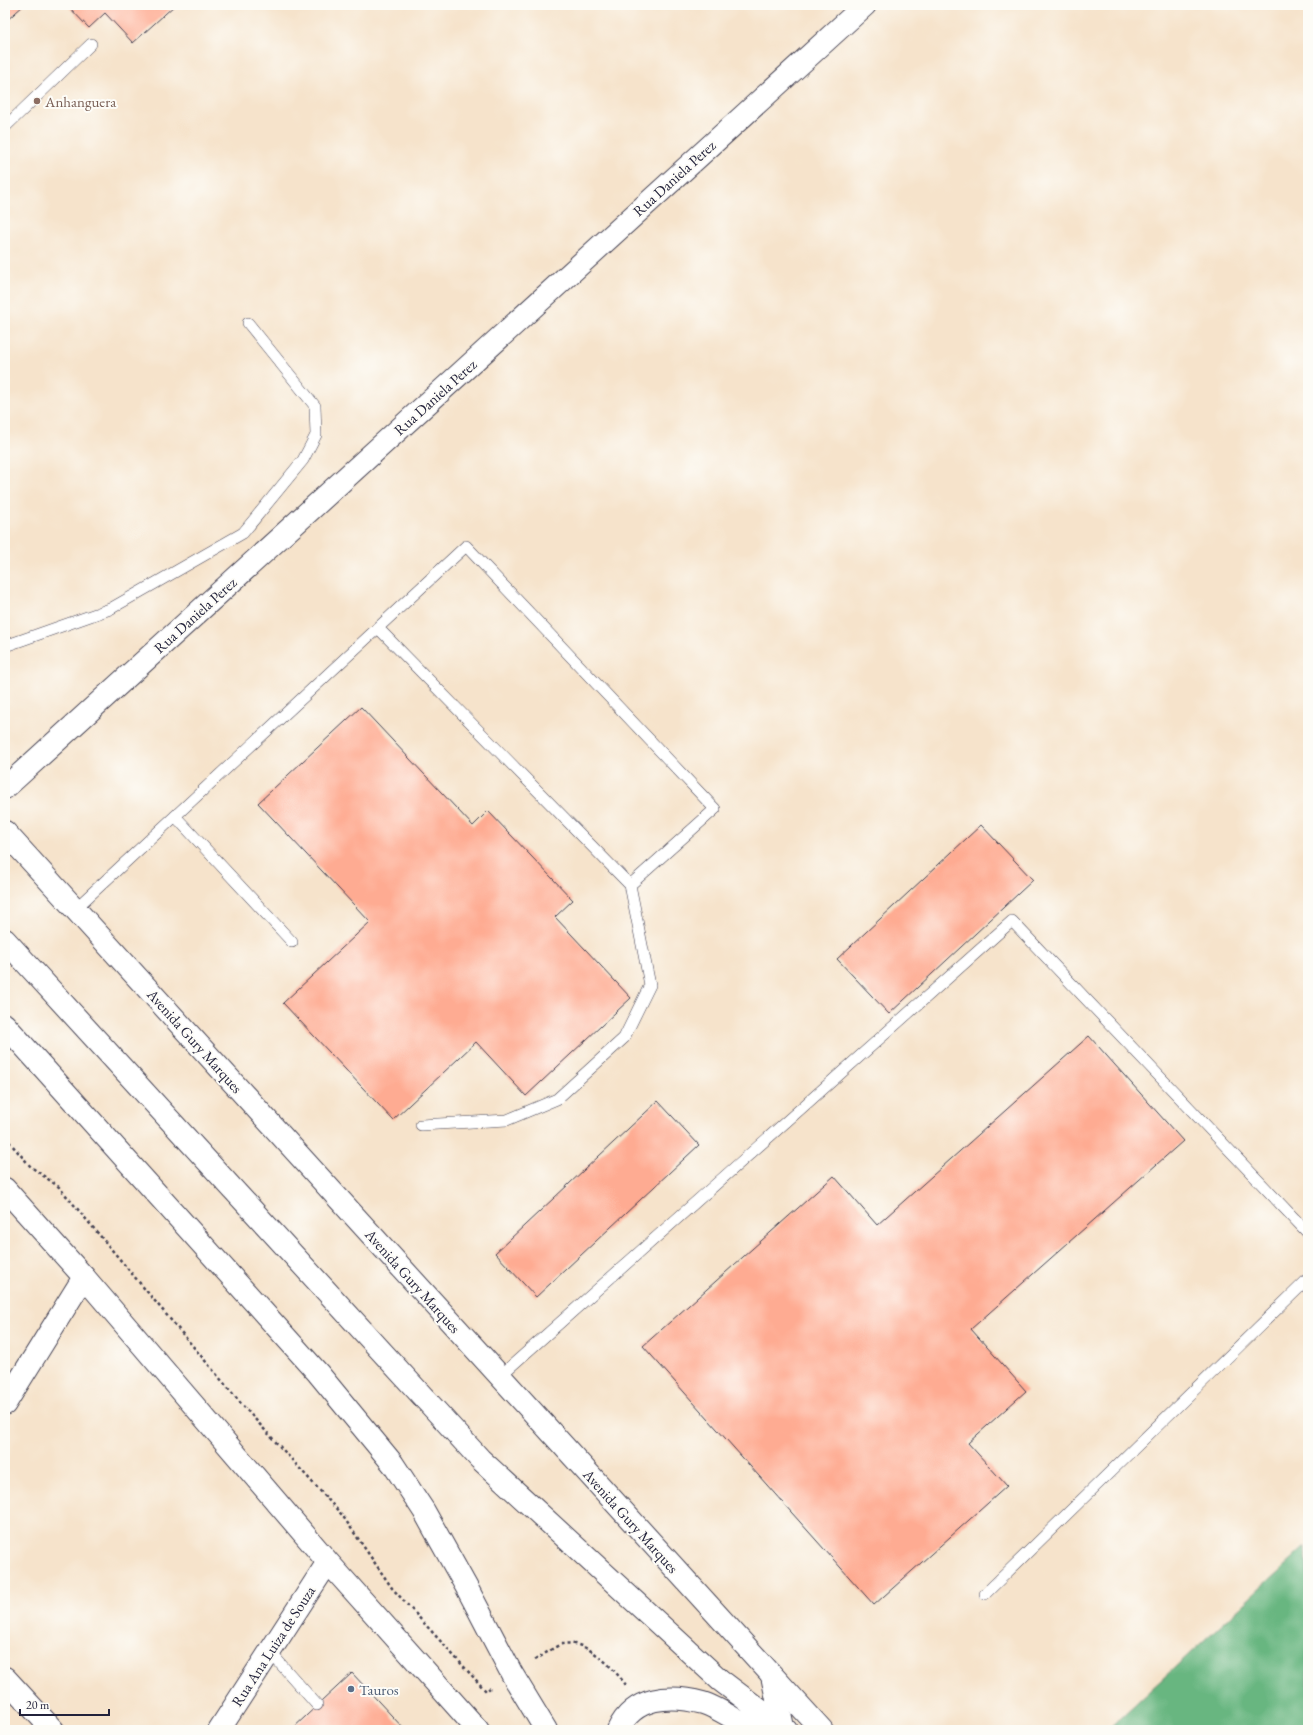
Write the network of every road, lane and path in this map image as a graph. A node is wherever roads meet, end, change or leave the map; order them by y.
1 (865, 5) edge
2 (91, 44) dead end
3 (5, 127) edge
4 (248, 323) dead end
5 (378, 628) junction
6 (5, 646) edge
7 (5, 788) edge
8 (175, 816) junction
9 (5, 832) edge
10 (630, 885) junction
11 (75, 909) junction
12 (5, 940) edge
13 (292, 942) dead end
14 (5, 1025) edge
15 (421, 1124) dead end
16 (5, 1137) edge
17 (5, 1189) edge
18 (1308, 1233) edge
19 (84, 1277) junction
20 (1308, 1279) edge
21 (500, 1376) junction
22 (5, 1404) edge
23 (328, 1562) junction
24 (985, 1594) dead end
25 (270, 1652) junction
26 (611, 1666) dead end
27 (512, 1674) junction
28 (772, 1676) junction
29 (5, 1678) edge
30 (317, 1705) dead end
31 (784, 1728) edge
32 (53, 1730) edge
33 (219, 1730) edge
34 (478, 1730) edge
35 (546, 1730) edge
36 (618, 1730) edge
37 (754, 1730) edge
38 (822, 1730) edge

1 - 7 main road, Rua Daniela Perez
2 - 3 lane
4 - 6 lane
5 - 8 lane
5 - 10 lane
5 - 10 lane
8 - 11 lane
8 - 13 lane
9 - 11 main road, Avenida Gury Marques
10 - 15 lane
11 - 21 main road, Avenida Gury Marques
12 - 31 main road
14 - 27 main road
16 - 27 path
17 - 19 main road
18 - 21 lane
19 - 22 main road
19 - 23 main road
20 - 24 lane
21 - 28 main road, Avenida Gury Marques
23 - 25 main road, Rua Ana Luiza de Souza
23 - 34 main road
25 - 30 lane
25 - 33 main road, Rua Ana Luiza de Souza
26 - 27 path
27 - 35 main road
28 - 31 main road
28 - 38 main road, Avenida Gury Marques
29 - 32 main road
36 - 37 main road

